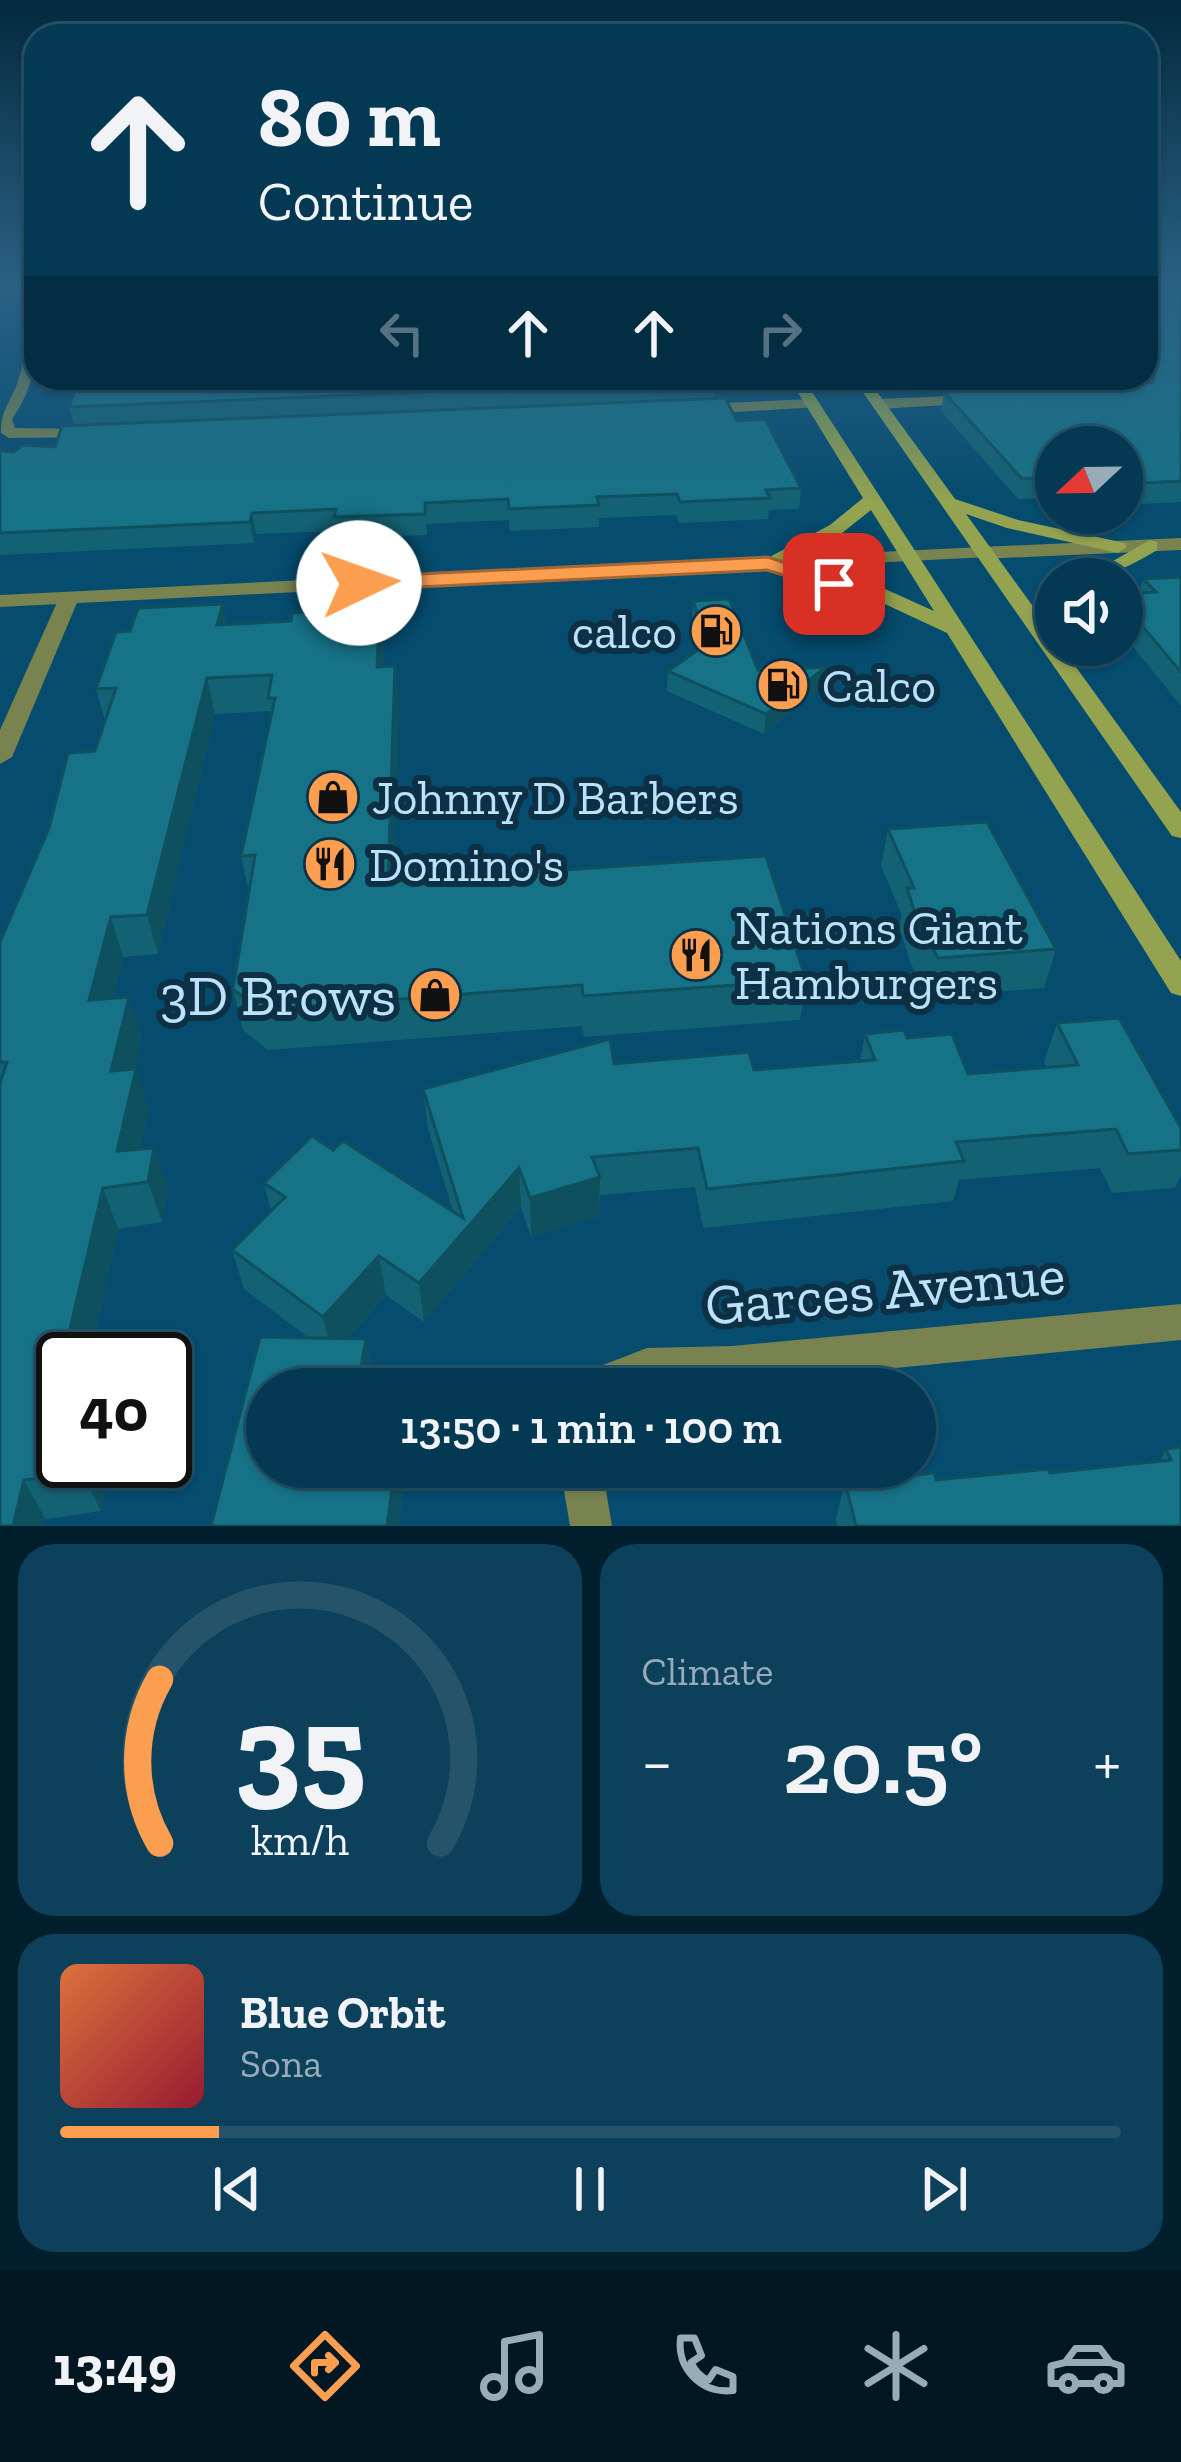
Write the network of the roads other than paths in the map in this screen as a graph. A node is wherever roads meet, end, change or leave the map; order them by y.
1 (24, 385) edge
2 (803, 390) edge
3 (869, 390) edge
4 (983, 400) edge
5 (812, 404) junction
6 (880, 404) junction
7 (674, 410) edge
8 (105, 433) edge
9 (873, 499) junction
10 (946, 502) junction
11 (1181, 544) edge
12 (1150, 546) junction
13 (1118, 547) junction
14 (981, 554) junction
15 (911, 556) junction
16 (1131, 558) edge
17 (768, 563) junction
18 (69, 598) junction
19 (0, 601) edge
20 (955, 628) junction
21 (1035, 628) edge
22 (1064, 666) edge
23 (0, 757) edge
24 (1176, 817) edge
25 (1181, 985) edge
26 (1181, 1322) edge
27 (651, 1368) edge
28 (585, 1488) edge
29 (591, 1526) edge

1 - 8 street
2 - 5 main road
3 - 6 main road
4 - 6 street
5 - 7 street
5 - 9 main road
6 - 10 main road
9 - 15 main road
9 - 17 main road
10 - 13 main road
10 - 14 main road
11 - 12 street
12 - 13 street
12 - 16 main road
13 - 14 street
14 - 15 street
14 - 21 main road
15 - 17 street
15 - 20 main road
17 - 18 street
17 - 20 main road
18 - 19 street
18 - 23 street
20 - 25 main road
22 - 24 main road
26 - 27 street, Garces Avenue
28 - 29 street

